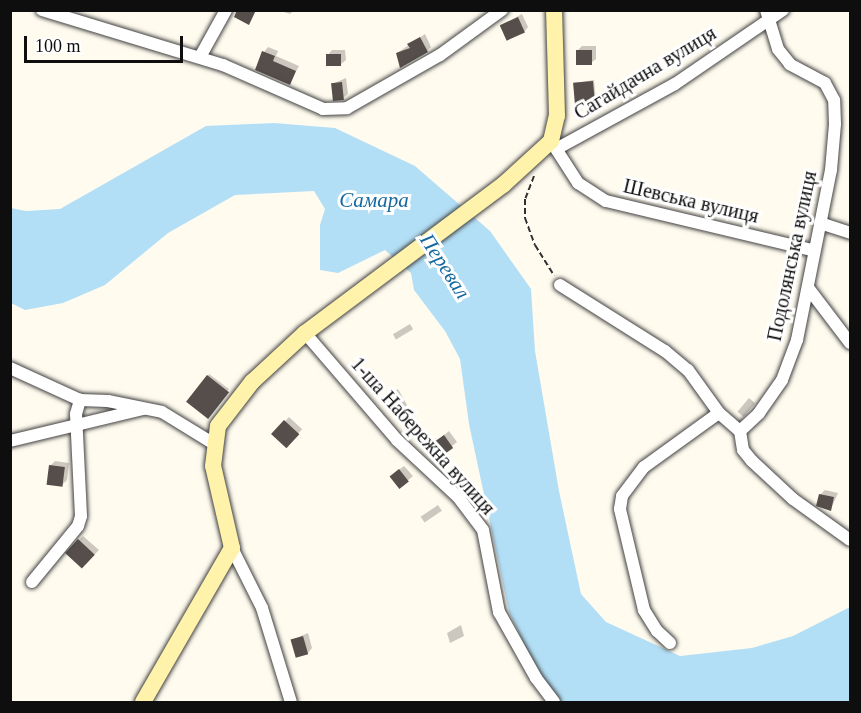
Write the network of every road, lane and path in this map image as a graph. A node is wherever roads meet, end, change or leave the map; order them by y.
1 (42, 10) edge
2 (226, 10) edge
3 (502, 10) edge
4 (555, 10) edge
5 (783, 10) edge
6 (768, 15) edge
7 (200, 57) junction
8 (554, 145) junction
9 (537, 170) dead end
10 (820, 224) junction
11 (850, 233) edge
12 (812, 250) junction
13 (560, 285) joint
14 (809, 289) junction
15 (305, 333) junction
16 (850, 343) edge
17 (10, 368) edge
18 (80, 400) junction
19 (148, 408) junction
20 (719, 413) junction
21 (79, 427) junction
22 (740, 431) junction
23 (10, 441) edge
24 (214, 444) junction
25 (850, 540) edge
26 (232, 548) junction
27 (32, 582) dead end
28 (670, 643) dead end
29 (143, 702) edge
30 (291, 702) edge
31 (554, 702) edge

1 - 7 street
2 - 7 street
3 - 7 street
4 - 8 street, Сагайдачна вулиця
5 - 6 street, Сагайдачна вулиця
6 - 8 street, Сагайдачна вулиця
6 - 10 street, Подолянська вулиця
8 - 12 street, Шевська вулиця
8 - 15 street, Сагайдачна вулиця
9 - 13 path
10 - 11 street
10 - 12 street, Подолянська вулиця
12 - 14 street, Подолянська вулиця
13 - 20 street
14 - 16 street
14 - 22 street, Подолянська вулиця
15 - 24 street, Сагайдачна вулиця
15 - 31 street, 1-ша Набережна вулиця
17 - 18 street
18 - 19 street
18 - 21 street
19 - 21 street
19 - 24 street
20 - 22 street
20 - 28 street
21 - 23 street
21 - 27 street
22 - 25 street
24 - 26 street
26 - 29 street
26 - 30 street

